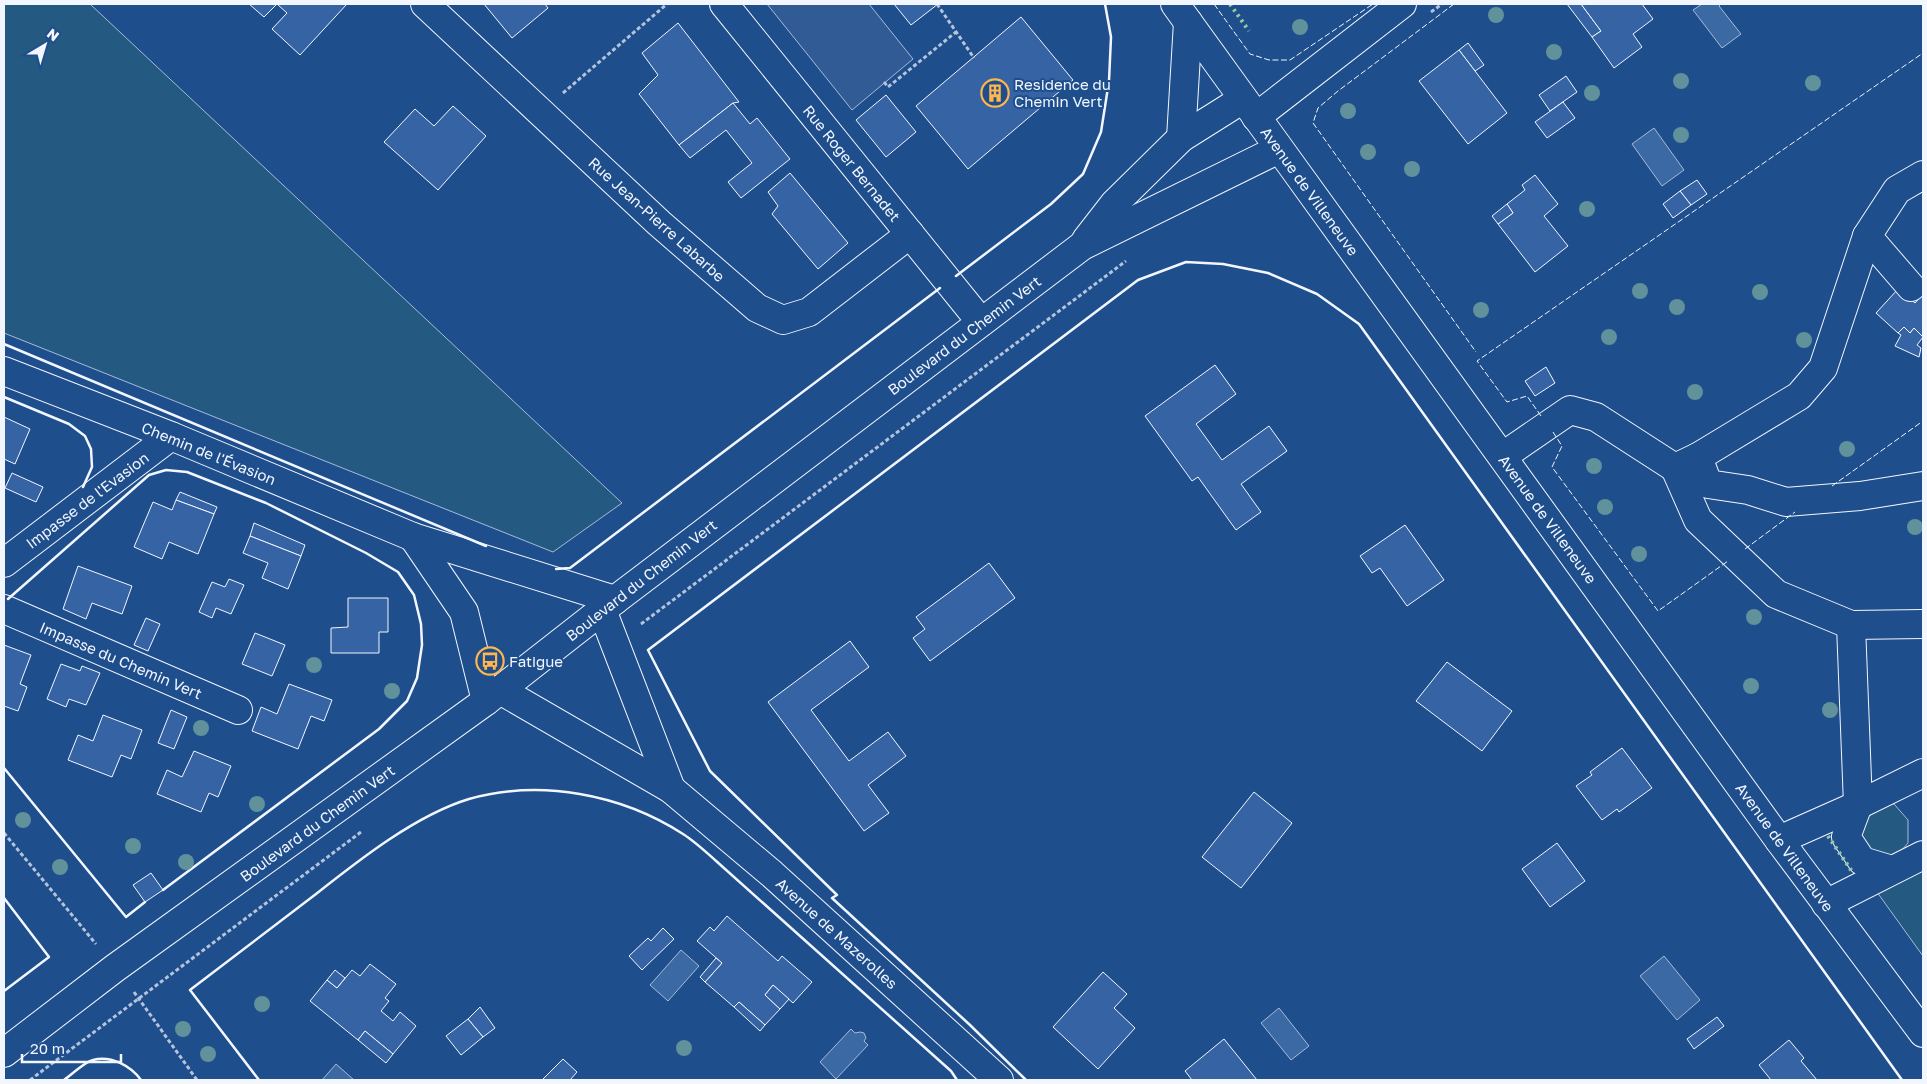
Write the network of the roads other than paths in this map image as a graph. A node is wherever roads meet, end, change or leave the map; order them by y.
1 (425, 4) edge
2 (724, 4) edge
3 (1402, 4) edge
4 (1181, 13) edge
5 (1250, 108) junction
6 (1181, 138) junction
7 (1279, 149) junction
8 (1923, 175) edge
9 (910, 234) junction
10 (1867, 236) junction
11 (1082, 246) junction
12 (1911, 287) dead end
13 (981, 322) junction
14 (4, 372) edge
15 (171, 436) junction
16 (1502, 456) junction
17 (1686, 463) junction
18 (1923, 486) edge
19 (413, 537) junction
20 (4, 563) edge
21 (608, 605) junction
22 (4, 609) edge
23 (1923, 624) edge
24 (1851, 625) junction
25 (493, 696) junction
26 (238, 710) dead end
27 (1923, 772) edge
28 (671, 789) junction
29 (1858, 805) junction
30 (1779, 840) junction
31 (1923, 855) edge
32 (1892, 870) junction
33 (1826, 904) junction
34 (1923, 1033) edge
35 (4, 1053) edge
36 (999, 1080) edge

1 - 9 street, Rue Jean-Pierre Labarbe
2 - 9 street, Rue Roger Bernadet
3 - 5 street, Boulevard du Chemin Vert
4 - 5 street, Avenue de Villeneuve
4 - 6 street
5 - 6 street, Boulevard du Chemin Vert
5 - 7 street, Avenue de Villeneuve
6 - 11 street, Boulevard du Chemin Vert
7 - 11 street, Boulevard du Chemin Vert
7 - 16 street, Avenue de Villeneuve
8 - 10 street
9 - 13 street, Rue Roger Bernadet
10 - 12 street
10 - 17 street
11 - 13 street, Boulevard du Chemin Vert
13 - 21 street, Boulevard du Chemin Vert
14 - 15 street, Chemin de l'Évasion
15 - 19 street, Chemin de l'Évasion
15 - 20 street, Impasse de l'Evasion
16 - 17 street
16 - 30 street, Avenue de Villeneuve
17 - 18 street
17 - 24 street
19 - 21 street, Chemin de l'Évasion
19 - 25 street
21 - 25 street, Boulevard du Chemin Vert
21 - 28 street, Avenue de Mazerolles
22 - 26 street, Impasse du Chemin Vert
23 - 24 street
24 - 29 street
25 - 28 street, Avenue de Mazerolles
25 - 35 street, Boulevard du Chemin Vert
27 - 29 street
28 - 36 street, Avenue de Mazerolles
29 - 30 street
29 - 32 street
30 - 33 street, Avenue de Villeneuve
31 - 32 street
32 - 33 street
33 - 34 street, Avenue de Villeneuve

